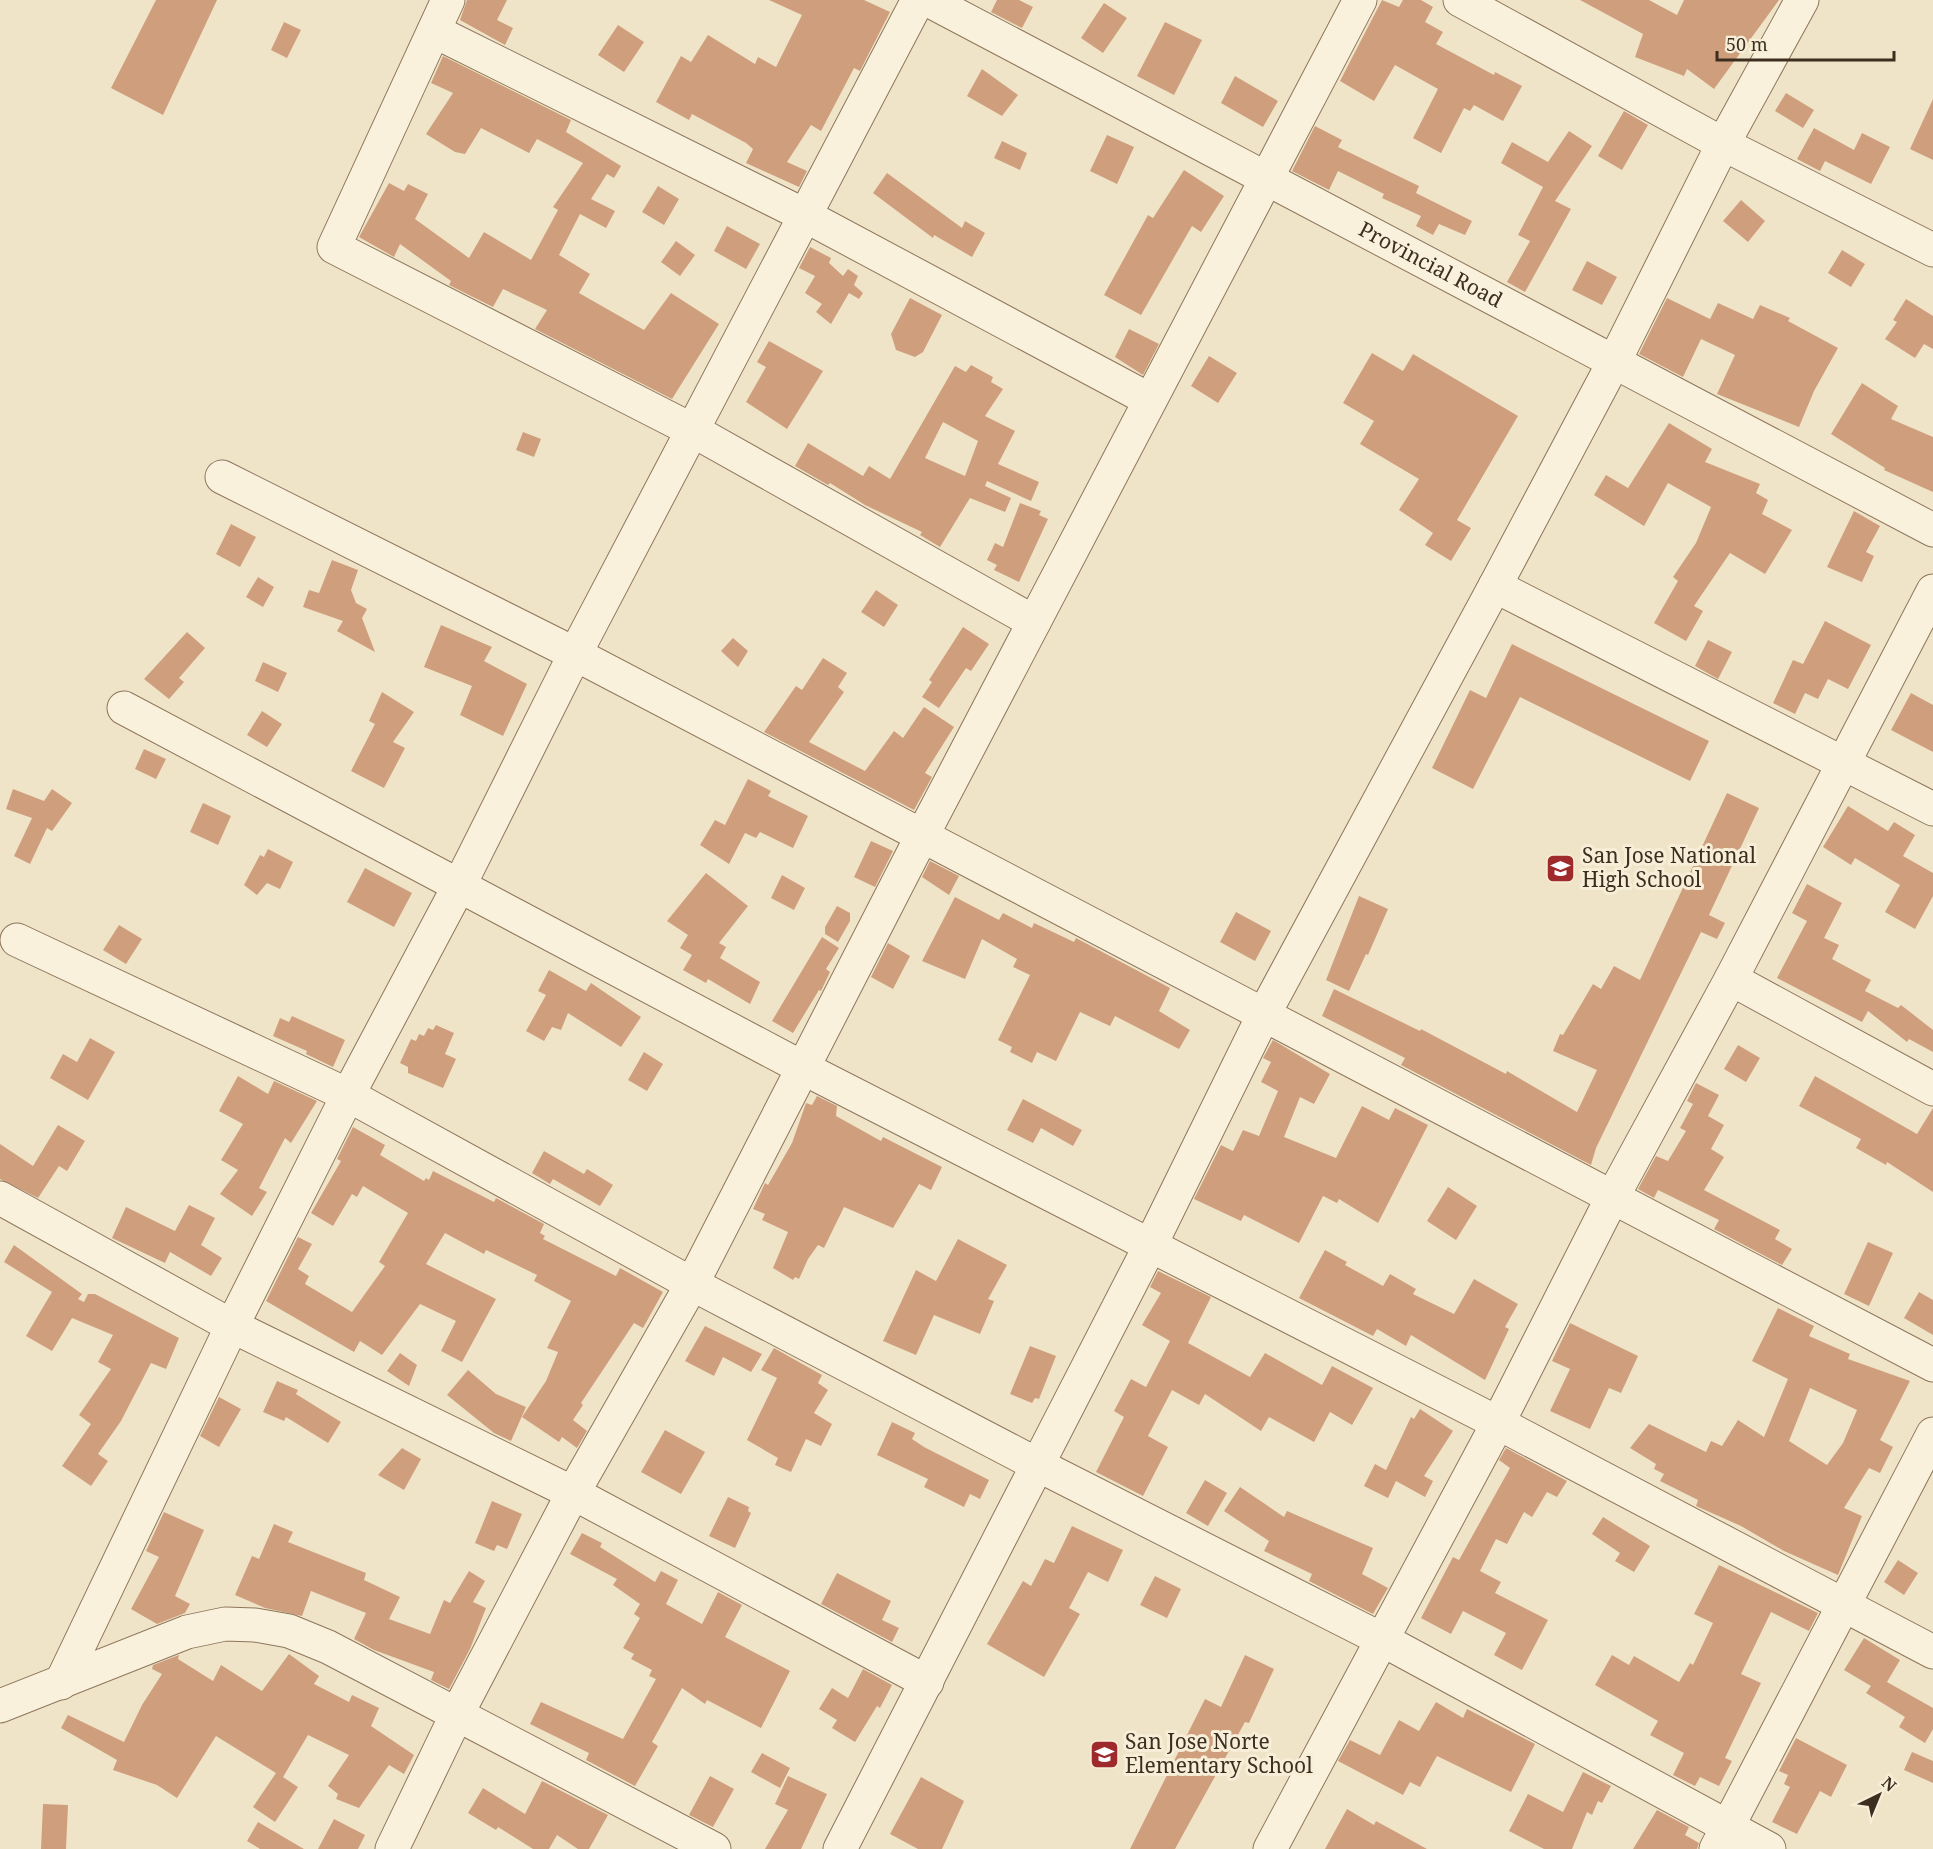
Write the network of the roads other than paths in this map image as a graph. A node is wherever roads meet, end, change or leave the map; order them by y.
1 (448, 0) edge
2 (918, 0) edge
3 (928, 0) edge
4 (1360, 0) edge
5 (1460, 0) edge
6 (1802, 0) edge
7 (434, 31) junction
8 (1724, 144) junction
9 (1268, 177) junction
10 (804, 215) junction
11 (1933, 250) edge
12 (1615, 360) junction
13 (1150, 400) junction
14 (692, 430) junction
15 (222, 477) dead end
16 (1933, 530) edge
17 (1495, 586) junction
18 (1933, 591) edge
19 (1034, 622) junction
20 (575, 654) junction
21 (124, 708) dead end
22 (1843, 761) junction
23 (1933, 809) edge
24 (922, 836) junction
25 (460, 884) junction
26 (17, 940) dead end
27 (1731, 980) junction
28 (1264, 1014) junction
29 (803, 1068) junction
30 (1933, 1089) edge
31 (348, 1095) junction
32 (0, 1198) edge
33 (1612, 1198) junction
34 (1150, 1246) junction
35 (692, 1284) junction
36 (232, 1326) junction
37 (1933, 1365) edge
38 (1498, 1423) junction
39 (1933, 1434) edge
40 (1038, 1465) junction
41 (573, 1493) junction
42 (1843, 1606) junction
43 (1382, 1639) junction
44 (1933, 1652) edge
45 (927, 1682) junction
46 (61, 1683) junction
47 (0, 1706) edge
48 (456, 1716) junction
49 (1722, 1838) edge
50 (393, 1849) edge
51 (714, 1849) edge
52 (840, 1849) edge
53 (1270, 1849) edge
54 (1769, 1849) edge

1 - 7 street
2 - 10 street
3 - 9 street, Provincial Road
4 - 9 street
5 - 8 street
6 - 8 street
7 - 10 street
7 - 14 street
8 - 11 street
8 - 12 street
9 - 12 street, Provincial Road
9 - 13 street
10 - 13 street
10 - 14 street
12 - 16 street, Provincial Road
12 - 17 street
13 - 19 street
14 - 19 street
14 - 20 street
15 - 20 street
17 - 22 street
17 - 28 street
18 - 22 street
19 - 24 street
20 - 24 street
20 - 25 street
21 - 25 street
22 - 23 street
22 - 27 street
24 - 28 street
24 - 29 street
25 - 29 street
25 - 31 street
26 - 31 street
27 - 30 street
27 - 33 street
28 - 33 street
28 - 34 street
29 - 34 street
29 - 35 street
31 - 35 street
31 - 36 street
32 - 36 street
33 - 37 street
33 - 38 street
34 - 38 street
34 - 40 street
35 - 40 street
35 - 41 street
36 - 41 street
36 - 46 street
38 - 42 street
38 - 43 street
39 - 42 street
40 - 43 street
40 - 45 street
41 - 45 street
41 - 48 street
42 - 44 street
42 - 49 street
43 - 49 street
43 - 53 street
45 - 52 street
46 - 47 street
46 - 48 street
48 - 50 street
48 - 51 street
49 - 54 street

